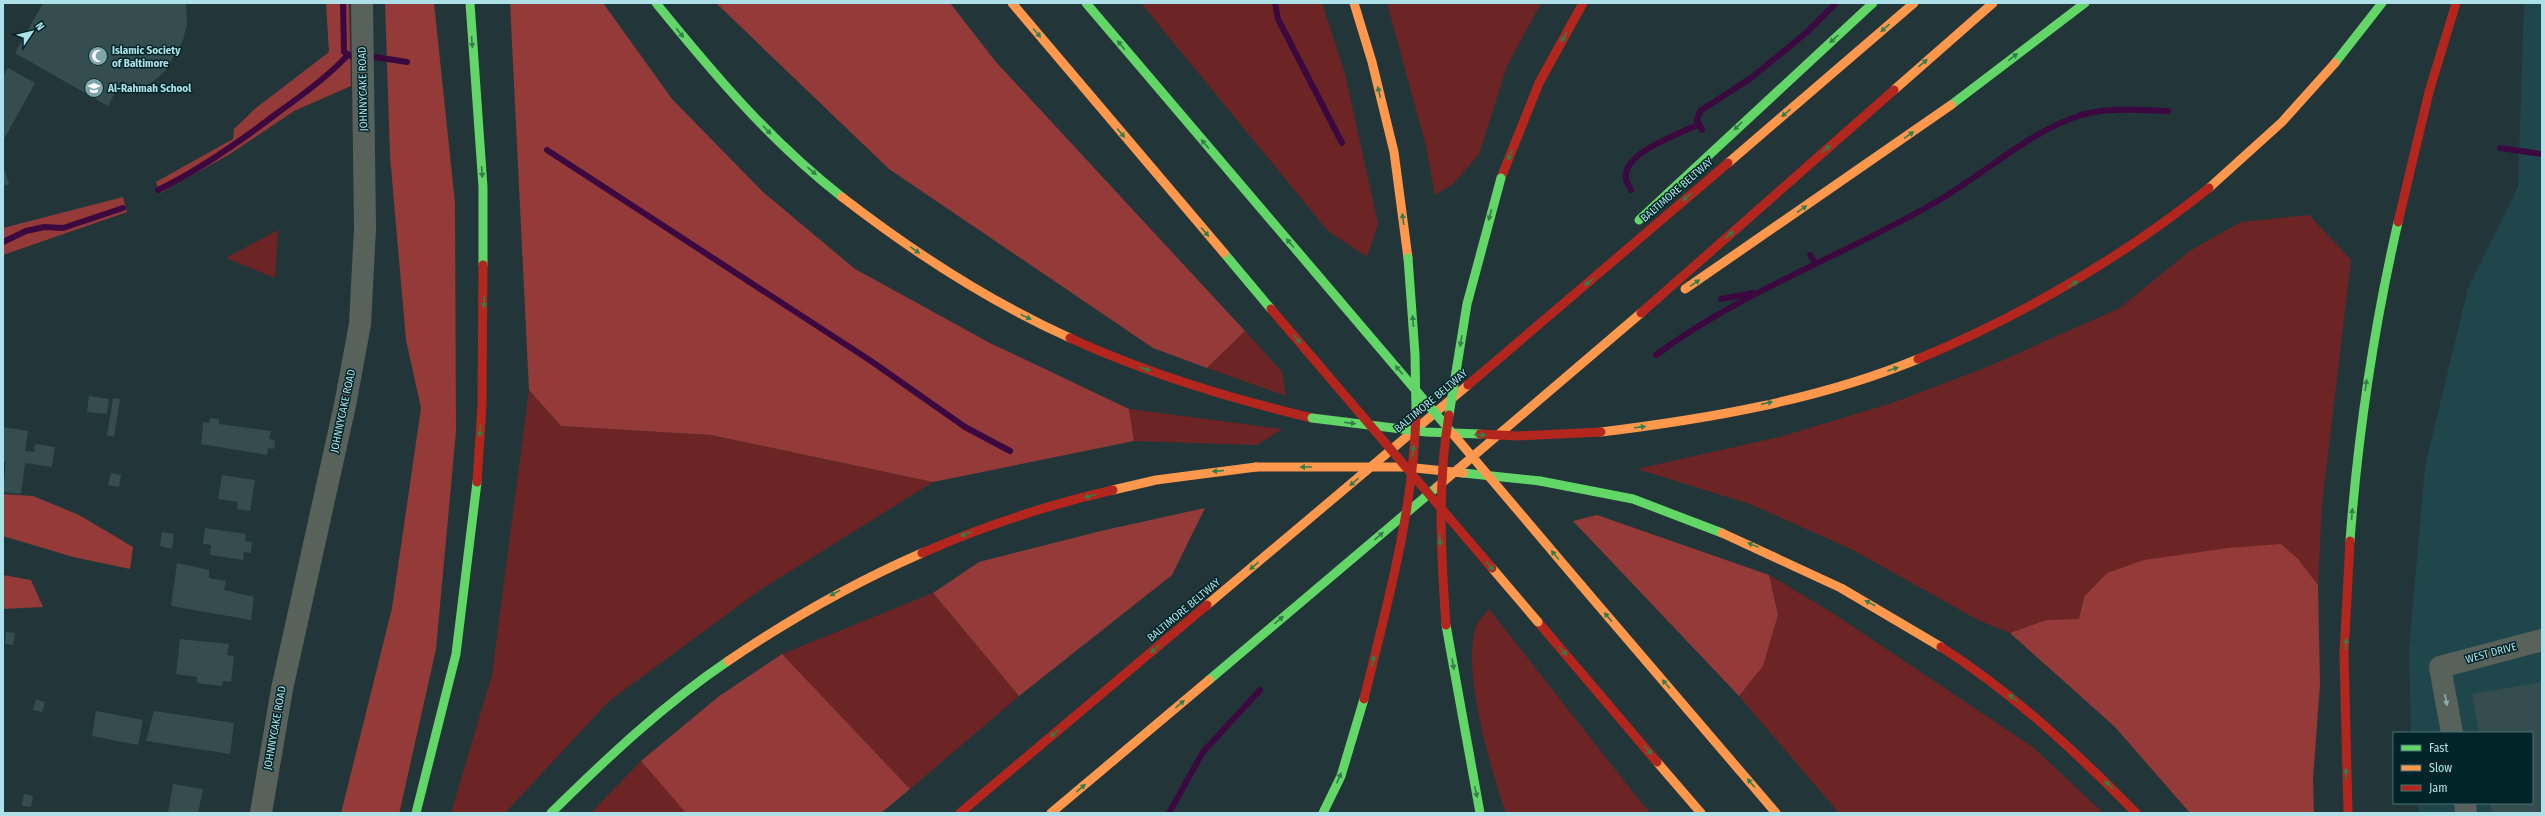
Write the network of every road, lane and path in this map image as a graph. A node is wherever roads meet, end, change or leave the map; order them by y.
1 (362, 3) edge
2 (470, 3) edge
3 (656, 3) edge
4 (1012, 3) edge
5 (1086, 3) edge
6 (1354, 3) edge
7 (1583, 3) edge
8 (1873, 3) edge
9 (1914, 3) edge
10 (1993, 3) edge
11 (2085, 3) edge
12 (2382, 3) edge
13 (2456, 3) edge
14 (1634, 225) dead end
15 (1582, 275) dead end
16 (1605, 345) junction
17 (1437, 412) junction
18 (2542, 640) edge
19 (2452, 732) edge
20 (261, 813) edge
21 (416, 813) edge
22 (550, 813) edge
23 (960, 813) edge
24 (1051, 813) edge
25 (1323, 813) edge
26 (1480, 813) edge
27 (1701, 813) edge
28 (1776, 813) edge
29 (2136, 813) edge
30 (2348, 813) edge

1 - 20 street, JOHNNYCAKE ROAD
2 -> 21 highway
3 -> 12 highway, bridge
4 -> 27 highway, bridge
28 -> 5 highway, bridge
25 -> 6 highway, bridge
7 -> 26 highway, bridge
8 -> 14 highway
9 -> 17 highway, BALTIMORE BELTWAY
16 -> 10 highway
16 -> 11 highway
30 -> 13 highway
15 - 17 highway
24 -> 16 highway
17 -> 23 highway, BALTIMORE BELTWAY
18 -> 19 street, WEST DRIVE
29 -> 22 highway, bridge

